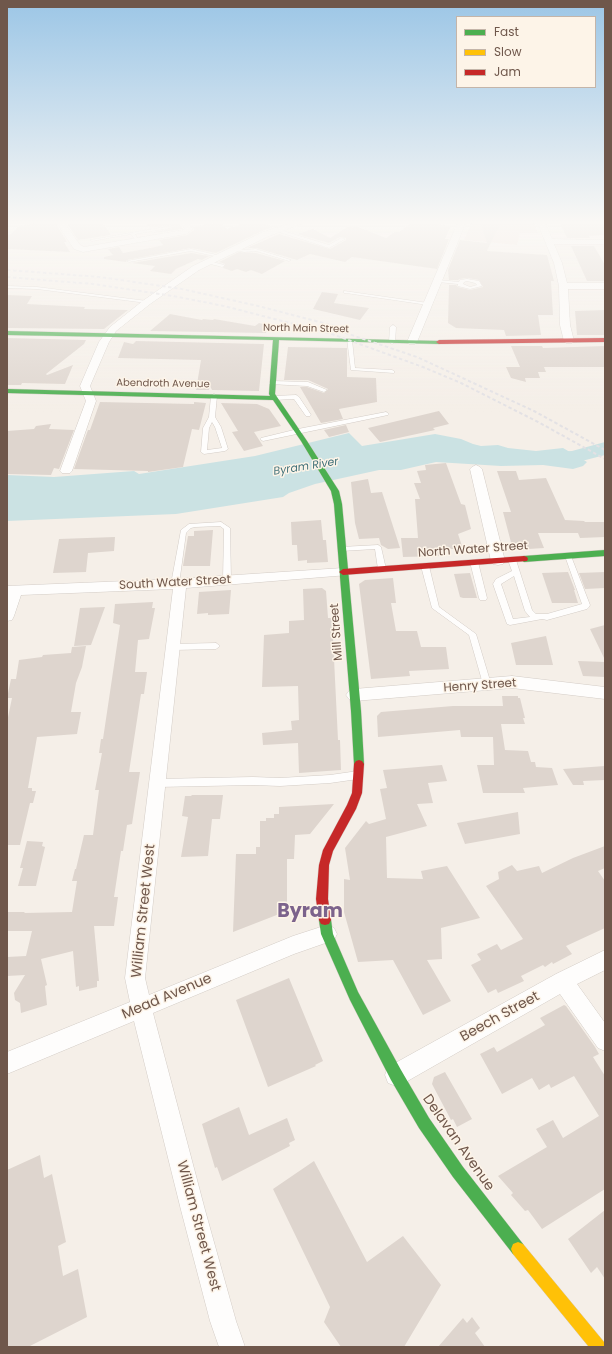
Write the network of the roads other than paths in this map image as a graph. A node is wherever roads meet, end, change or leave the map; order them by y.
1 (171, 285) edge
2 (436, 285) edge
3 (461, 285) edge
4 (480, 285) edge
5 (563, 286) joint
6 (605, 286) edge
7 (7, 287) edge
8 (346, 292) dead end
9 (147, 302) junction
10 (428, 304) junction
11 (393, 327) dead end
12 (7, 333) edge
13 (108, 336) junction
14 (276, 340) junction
15 (349, 340) junction
16 (605, 340) edge
17 (569, 341) junction
18 (392, 342) junction
19 (412, 342) junction
20 (392, 372) dead end
21 (272, 383) junction
22 (324, 390) dead end
23 (7, 391) edge
24 (88, 393) junction
25 (214, 396) junction
26 (274, 398) junction
27 (386, 414) dead end
28 (308, 415) dead end
29 (212, 417) junction
30 (298, 430) junction
31 (263, 439) dead end
32 (476, 469) dead end
33 (66, 471) dead end
34 (341, 549) junction
35 (605, 553) edge
36 (568, 556) junction
37 (512, 560) junction
38 (498, 561) junction
39 (474, 562) junction
40 (425, 566) junction
41 (382, 569) junction
42 (343, 572) junction
43 (516, 572) junction
44 (227, 581) junction
45 (177, 583) junction
46 (11, 591) edge
47 (483, 598) dead end
48 (7, 616) edge
49 (547, 617) junction
50 (216, 646) dead end
51 (173, 647) junction
52 (487, 684) junction
53 (605, 692) edge
54 (354, 695) junction
55 (359, 775) junction
56 (157, 783) junction
57 (327, 934) junction
58 (605, 960) edge
59 (563, 981) junction
60 (141, 1007) junction
61 (605, 1041) edge
62 (7, 1063) edge
63 (396, 1075) junction
64 (232, 1347) edge
65 (599, 1347) edge

1 - 9 street
2 - 10 street
3 - 4 lane
5 - 6 street
5 - 17 street
7 - 9 lane
8 - 10 lane
9 - 13 street
10 - 19 street
11 - 18 lane
12 - 13 main road, North Main Street
13 - 14 main road, North Main Street
13 - 24 street
14 - 15 main road, North Main Street
14 - 21 main road, Mill Street
15 - 18 main road, North Main Street
15 - 20 lane
16 - 17 main road, North Main Street
17 - 19 main road, North Main Street
18 - 19 main road, North Main Street
21 - 22 lane
21 - 26 main road, Mill Street
23 - 24 main road, Abendroth Avenue
24 - 25 main road, Abendroth Avenue
24 - 33 street
25 - 26 main road, Abendroth Avenue
25 - 29 lane
26 - 28 lane, Abendroth Avenue
26 - 30 main road, Mill Street
27 - 30 lane
29 - 29 lane
30 - 31 lane
30 - 34 main road, Mill Street
32 - 38 street
34 - 41 lane
34 - 42 main road, Mill Street
35 - 36 main road, North Water Street
36 - 37 main road, North Water Street
36 - 49 lane
37 - 38 main road, North Water Street
37 - 43 lane
38 - 39 main road, North Water Street
39 - 40 main road, North Water Street
39 - 47 lane
40 - 41 main road, North Water Street
40 - 52 lane
41 - 42 main road, North Water Street
42 - 44 street, South Water Street
42 - 54 main road, Mill Street
43 - 49 lane
43 - 49 lane
44 - 45 street, South Water Street
44 - 45 lane
45 - 46 street, South Water Street
45 - 51 street, William Street West
46 - 48 street
50 - 51 lane
51 - 56 street, William Street West
52 - 53 street, Henry Street
52 - 54 street, Henry Street
54 - 55 main road, Mill Street
55 - 56 lane
55 - 57 main road, Mill Street
56 - 60 street, William Street West
57 - 60 street, Mead Avenue
57 - 63 main road, Delavan Avenue
58 - 59 street, Beech Street
59 - 61 street
59 - 63 street, Beech Street
60 - 62 street, Mead Avenue
60 - 64 street, William Street West
63 - 65 main road, Delavan Avenue

